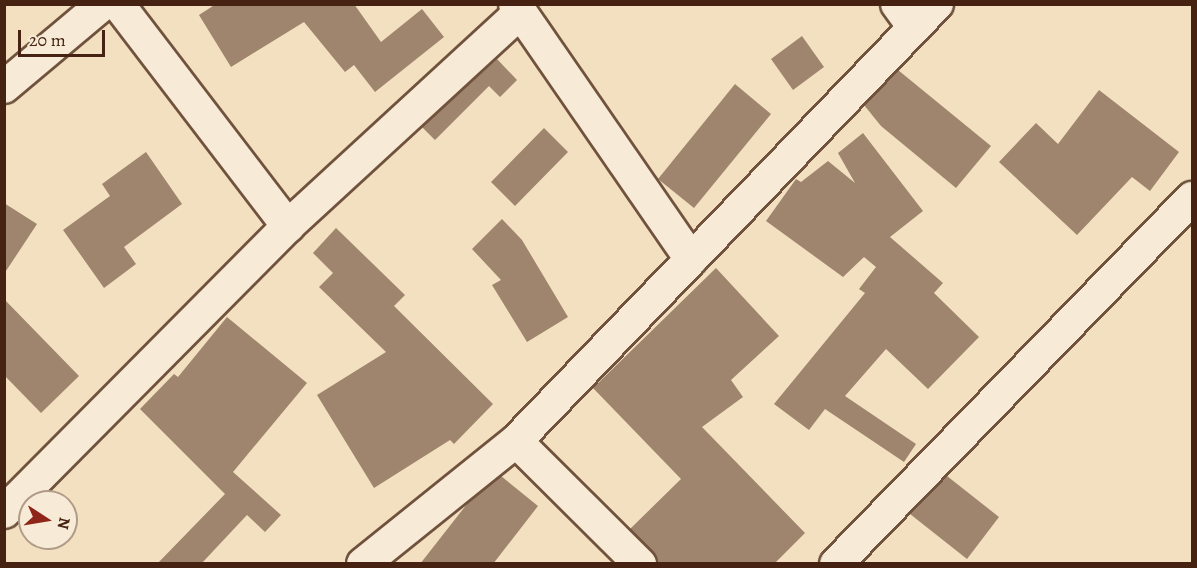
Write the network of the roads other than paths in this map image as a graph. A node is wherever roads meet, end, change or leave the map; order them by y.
1 (103, 4) edge
2 (118, 4) edge
3 (937, 4) edge
4 (518, 8) edge
5 (906, 16) edge
6 (4, 87) edge
7 (1192, 198) edge
8 (288, 226) junction
9 (691, 259) junction
10 (516, 441) junction
11 (4, 512) edge
12 (363, 564) edge
13 (640, 564) edge
14 (836, 564) edge

1 - 6 street
2 - 8 street
3 - 5 street
4 - 8 street
4 - 9 street
5 - 9 street
7 - 14 street
8 - 11 street
9 - 10 street
10 - 12 street
10 - 13 street

